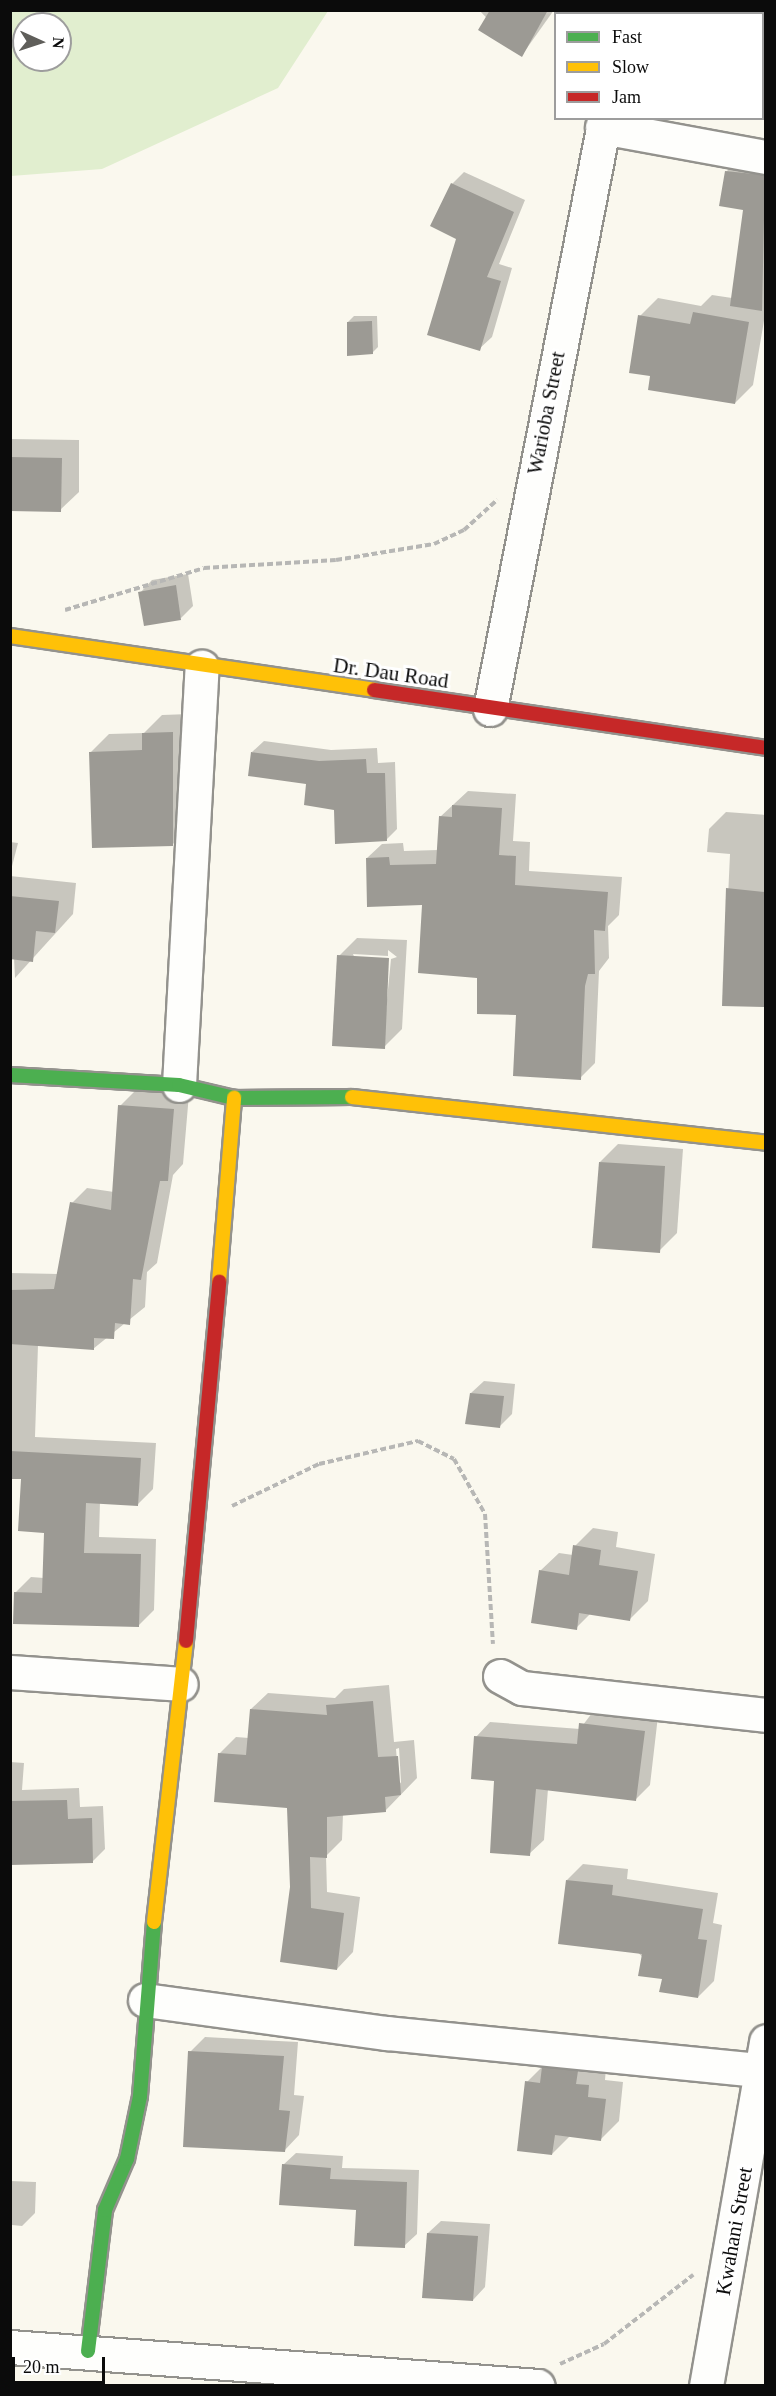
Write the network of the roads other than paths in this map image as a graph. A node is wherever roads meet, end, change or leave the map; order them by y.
1 (604, 123) edge
2 (765, 157) edge
3 (10, 636) edge
4 (202, 667) junction
5 (490, 709) junction
6 (765, 748) edge
7 (10, 1076) edge
8 (179, 1085) junction
9 (234, 1098) junction
10 (765, 1143) edge
11 (10, 1672) edge
12 (500, 1676) road end
13 (181, 1684) junction
14 (765, 1715) edge
15 (145, 2000) junction
16 (762, 2056) edge
17 (745, 2224) edge
18 (10, 2347) edge
19 (88, 2351) junction
20 (533, 2384) edge
21 (706, 2385) edge

1 - 2 street
1 - 5 street, Warioba Street
3 - 4 street, Dr. Dau Road
4 - 5 street, Dr. Dau Road
4 - 8 street
5 - 6 street, Dr. Dau Road
7 - 8 street
8 - 9 street
9 - 10 street
9 - 13 street
11 - 13 street
12 - 14 street
13 - 15 street
15 - 16 street
15 - 19 street
16 - 17 street, Kwahani Street
17 - 21 street, Kwahani Street
18 - 19 street
19 - 20 street

